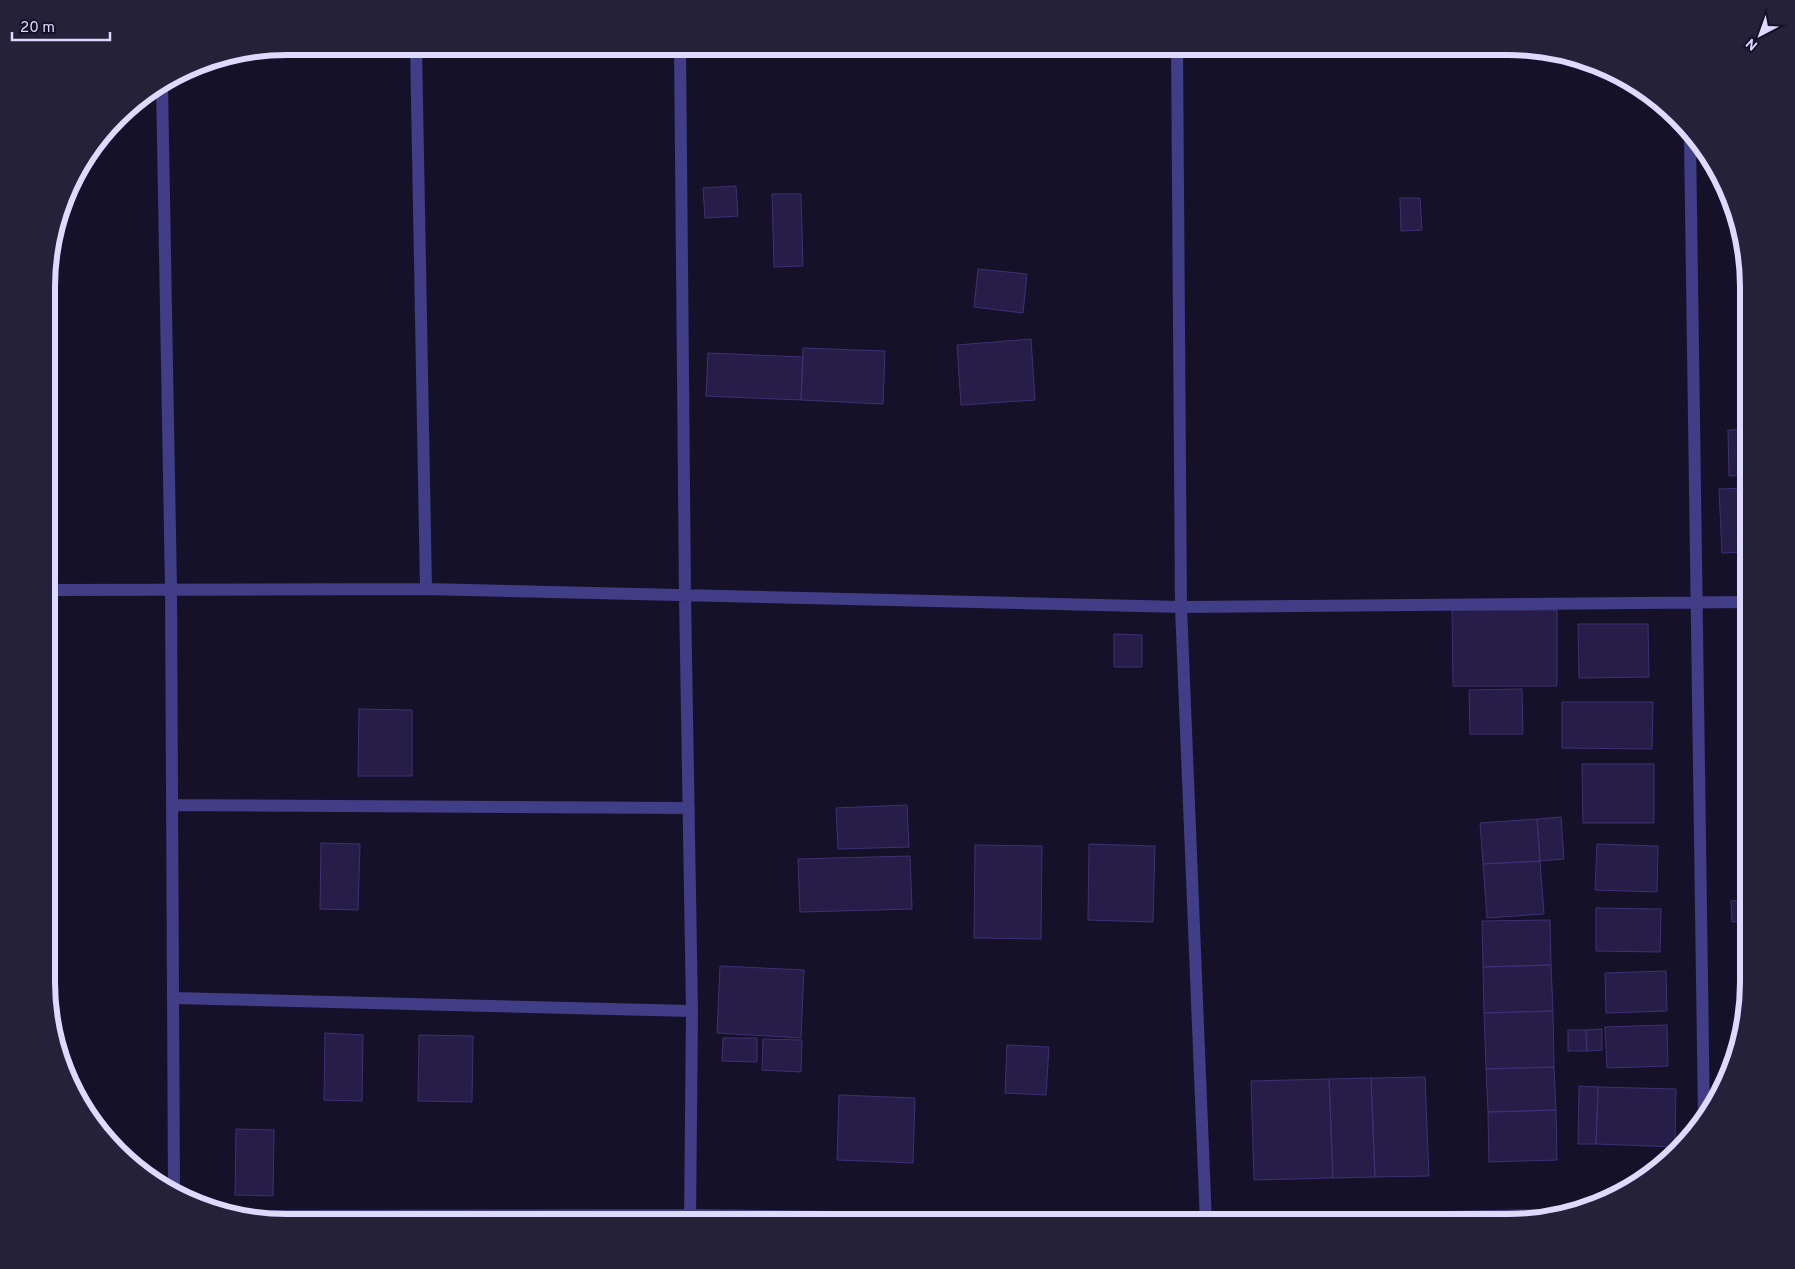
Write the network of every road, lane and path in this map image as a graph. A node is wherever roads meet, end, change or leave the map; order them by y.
1 (416, 55) edge
2 (680, 55) edge
3 (1177, 55) edge
4 (162, 91) edge
5 (1690, 144) edge
6 (171, 589) junction
7 (426, 589) junction
8 (55, 590) edge
9 (685, 596) junction
10 (1697, 602) junction
11 (1740, 602) edge
12 (1181, 607) junction
13 (173, 805) junction
14 (690, 808) junction
15 (173, 998) junction
16 (692, 1011) junction
17 (1704, 1106) edge
18 (174, 1185) edge
19 (690, 1214) edge
20 (1206, 1214) edge

1 - 7 street
2 - 9 street
3 - 12 street
4 - 6 street
5 - 10 street
6 - 7 street
6 - 8 street
6 - 13 street
7 - 9 street
9 - 12 street
9 - 14 street
10 - 11 street
10 - 12 street
10 - 17 street
12 - 20 street
13 - 14 street
13 - 15 street
14 - 16 street
15 - 16 street
15 - 18 street
16 - 19 street

